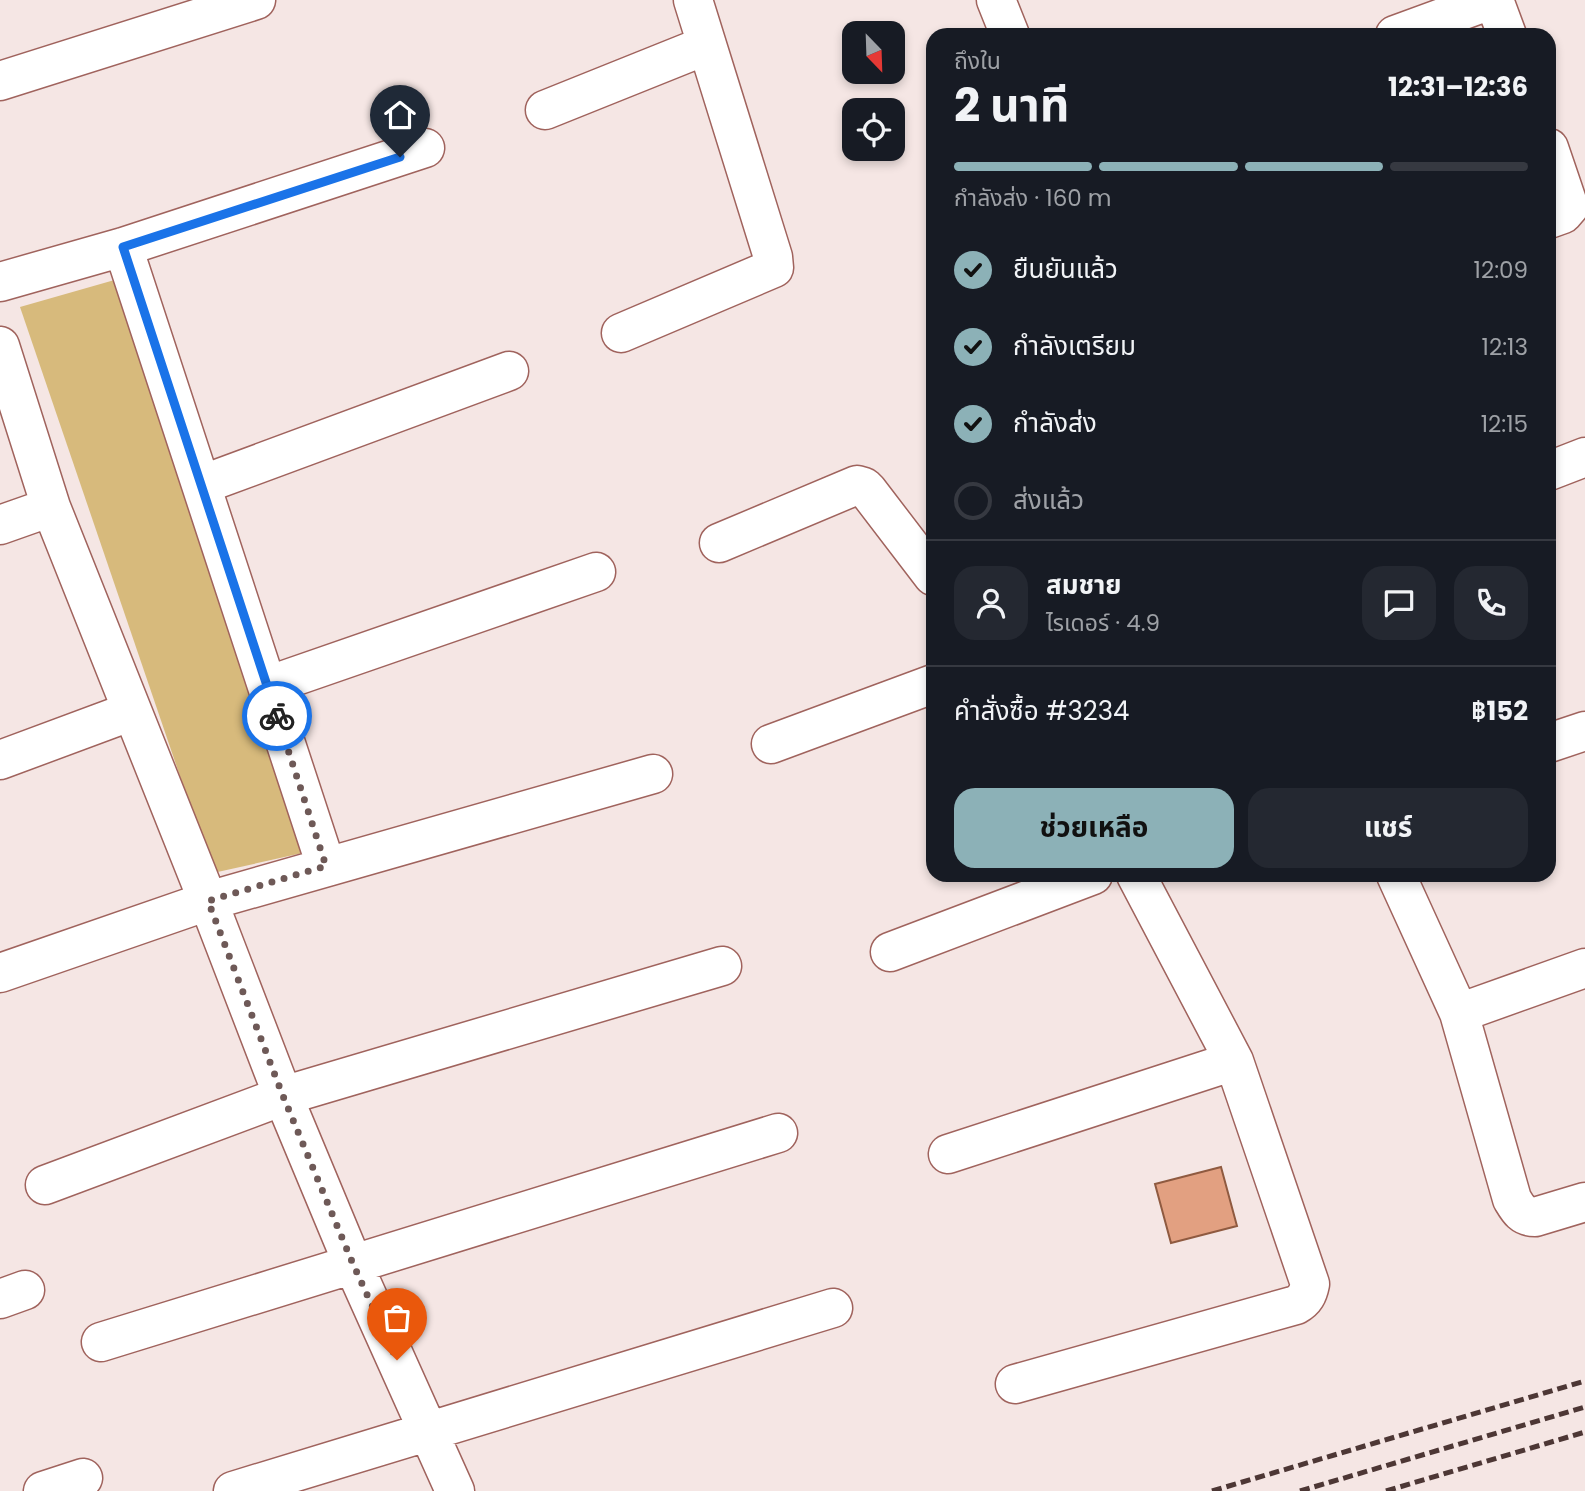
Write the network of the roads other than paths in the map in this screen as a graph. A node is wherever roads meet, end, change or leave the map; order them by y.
1 (256, 0) edge
2 (693, 0) edge
3 (996, 0) edge
4 (1492, 0) edge
5 (1007, 28) edge
6 (1414, 28) edge
7 (1504, 28) edge
8 (707, 45) junction
9 (0, 81) edge
10 (545, 110) dead end
11 (425, 148) dead end
12 (1556, 169) edge
13 (1556, 216) edge
14 (123, 247) junction
15 (0, 282) edge
16 (621, 333) dead end
17 (0, 346) edge
18 (509, 371) dead end
19 (1585, 457) edge
20 (1556, 468) edge
21 (201, 485) junction
22 (51, 507) junction
23 (0, 525) edge
24 (719, 543) dead end
25 (926, 567) edge
26 (596, 572) dead end
27 (267, 686) junction
28 (926, 687) edge
29 (132, 711) junction
30 (1585, 731) edge
31 (1556, 741) edge
32 (771, 744) dead end
33 (0, 760) edge
34 (653, 774) dead end
35 (326, 866) junction
36 (1075, 882) edge
37 (1140, 882) edge
38 (1399, 882) edge
39 (208, 901) junction
40 (890, 952) dead end
41 (722, 966) dead end
42 (1585, 968) edge
43 (0, 973) edge
44 (1459, 1013) junction
45 (1234, 1060) junction
46 (283, 1096) junction
47 (778, 1133) dead end
48 (948, 1154) dead end
49 (45, 1185) dead end
50 (1585, 1202) edge
51 (353, 1264) junction
52 (833, 1308) dead end
53 (101, 1342) dead end
54 (1015, 1384) dead end
55 (429, 1431) junction
56 (83, 1478) dead end
57 (43, 1491) edge
58 (233, 1491) edge
59 (455, 1491) edge

1 - 9 street
2 - 8 street
3 - 5 street
4 - 6 street
4 - 7 street
8 - 10 street
8 - 16 street
11 - 14 street
12 - 13 street
14 - 15 street
14 - 21 street
17 - 22 street
18 - 21 street
19 - 20 street
21 - 27 street
22 - 23 street
22 - 29 street
24 - 25 street
26 - 27 street
27 - 35 street
28 - 32 street
29 - 33 street
29 - 39 street
30 - 31 street
34 - 35 street
35 - 39 street
36 - 40 street
37 - 45 street
38 - 44 street
39 - 43 street
39 - 46 street
41 - 46 street
42 - 44 street
44 - 50 street
45 - 48 street
45 - 54 street
46 - 49 street
46 - 51 street
47 - 51 street
51 - 53 street
51 - 55 street
52 - 55 street
55 - 58 street
55 - 59 street
56 - 57 street

